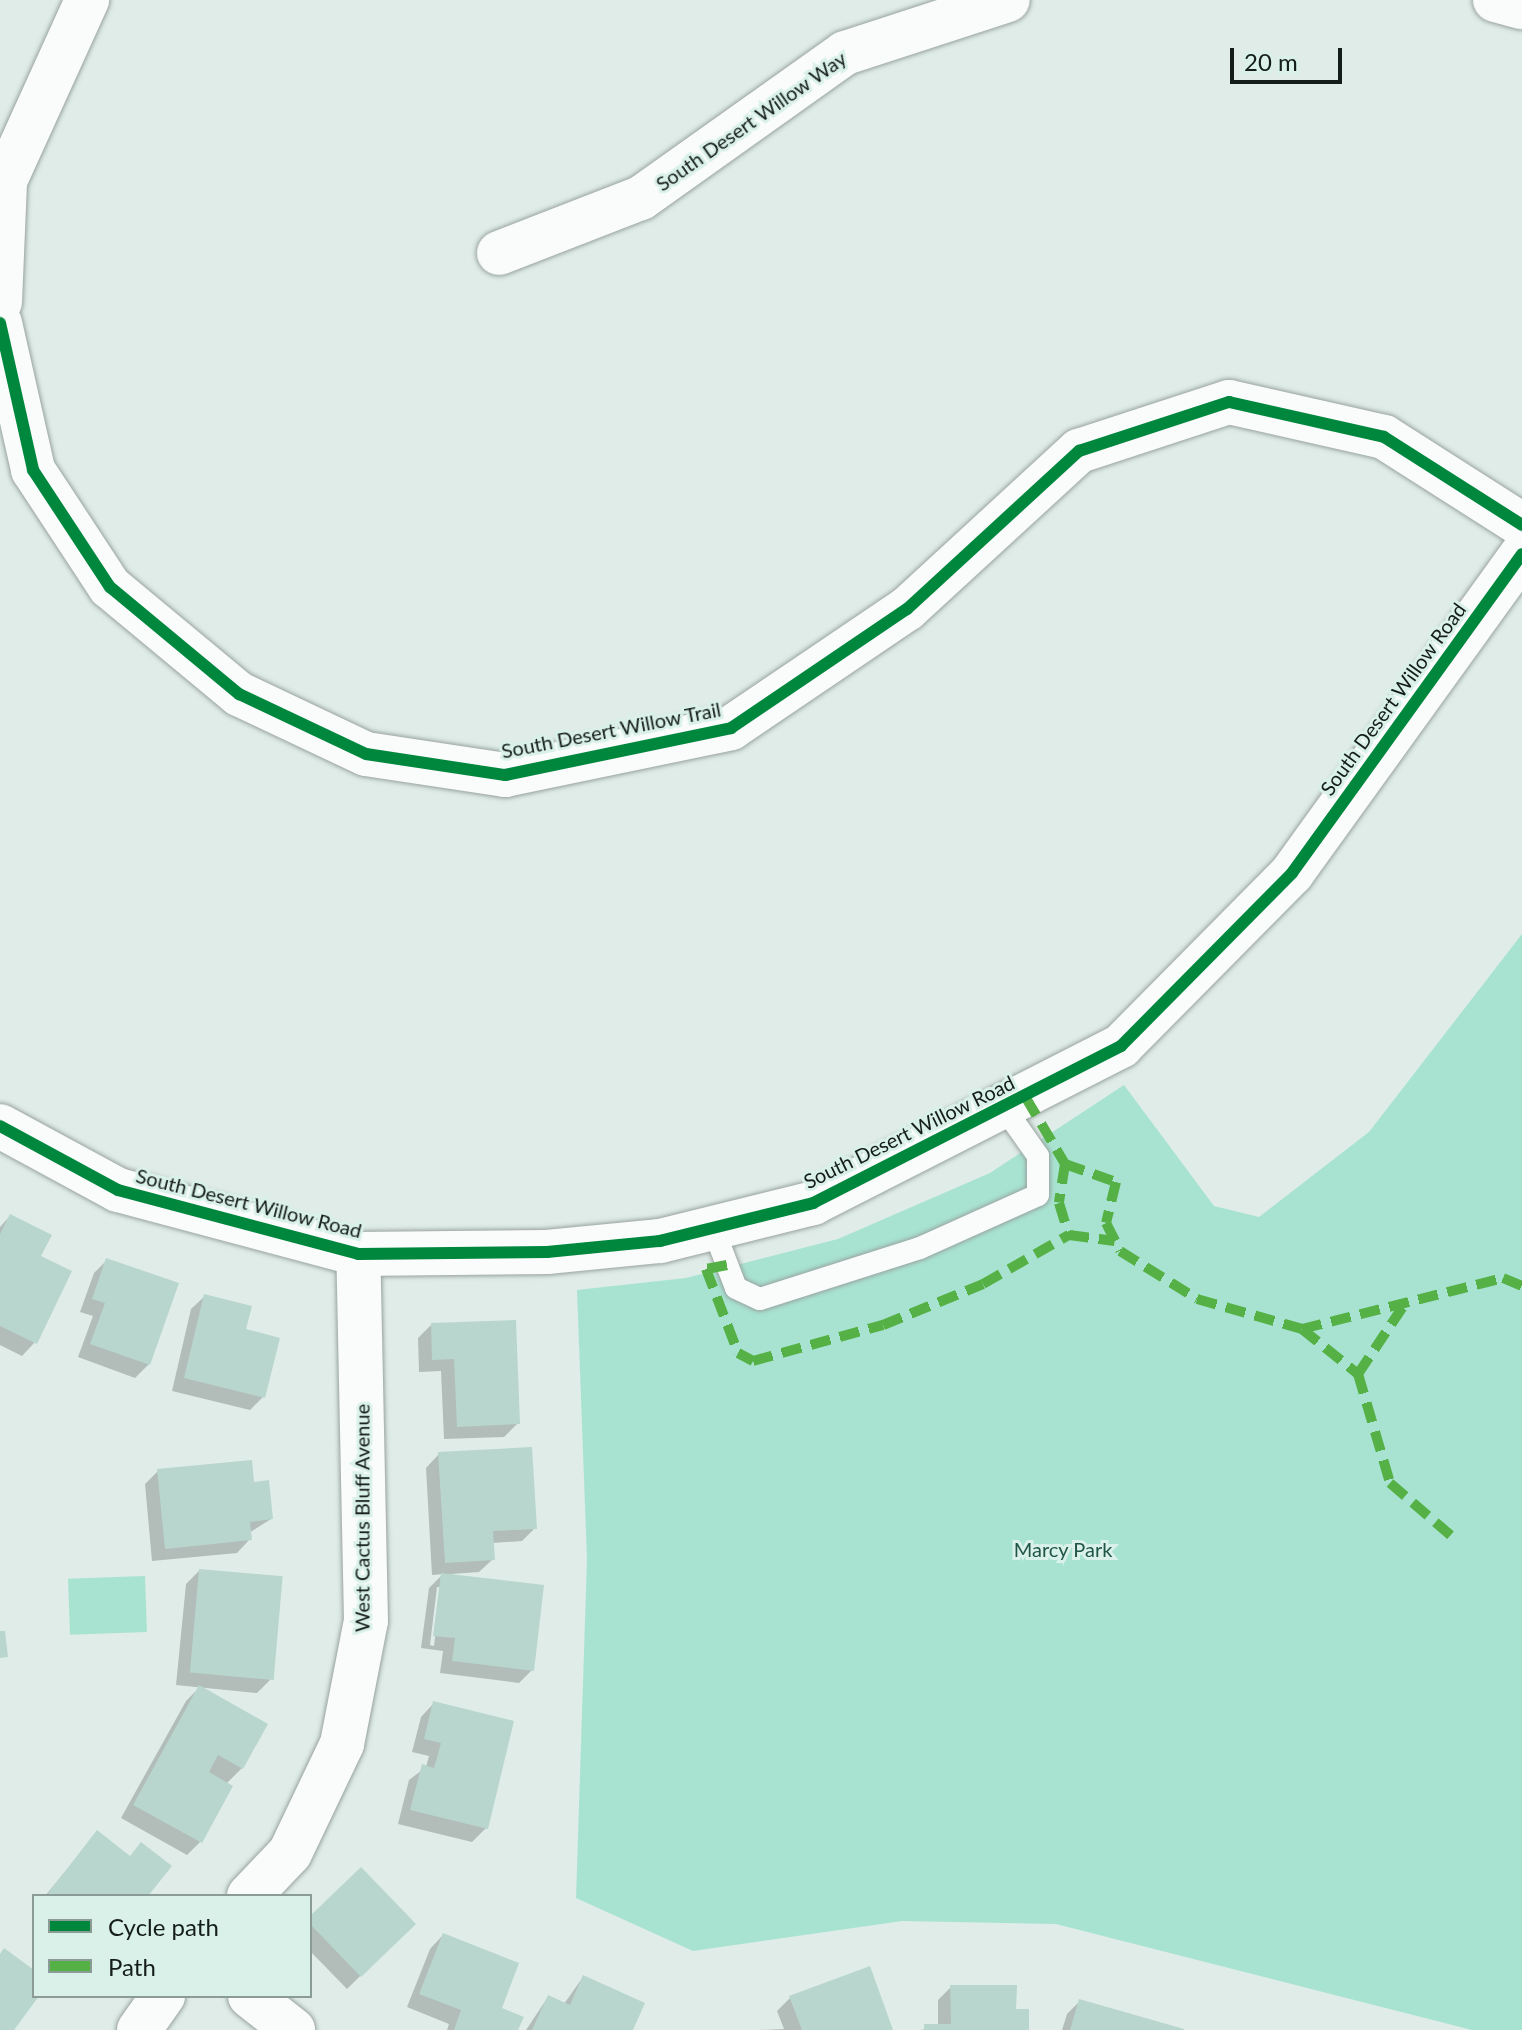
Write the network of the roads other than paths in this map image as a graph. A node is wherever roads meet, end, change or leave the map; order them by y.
1 (87, 0) edge
2 (1008, 0) edge
3 (1495, 0) edge
4 (1522, 7) edge
5 (499, 253) dead end
6 (0, 302) edge
7 (0, 323) edge
8 (1522, 525) edge
9 (1522, 554) edge
10 (1005, 1109) junction
11 (0, 1126) edge
12 (713, 1228) junction
13 (358, 1254) junction
14 (251, 1894) edge
15 (162, 1998) edge
16 (253, 1998) edge
17 (139, 2030) edge
18 (293, 2030) edge

1 - 6 street
2 - 5 street, South Desert Willow Way
3 - 4 street
7 - 8 street, South Desert Willow Trail
9 - 10 street, South Desert Willow Road
10 - 12 street, South Desert Willow Road
10 - 12 lane
11 - 13 street, South Desert Willow Road
12 - 13 street, South Desert Willow Road
13 - 14 street, West Cactus Bluff Avenue
15 - 17 street
16 - 18 street

